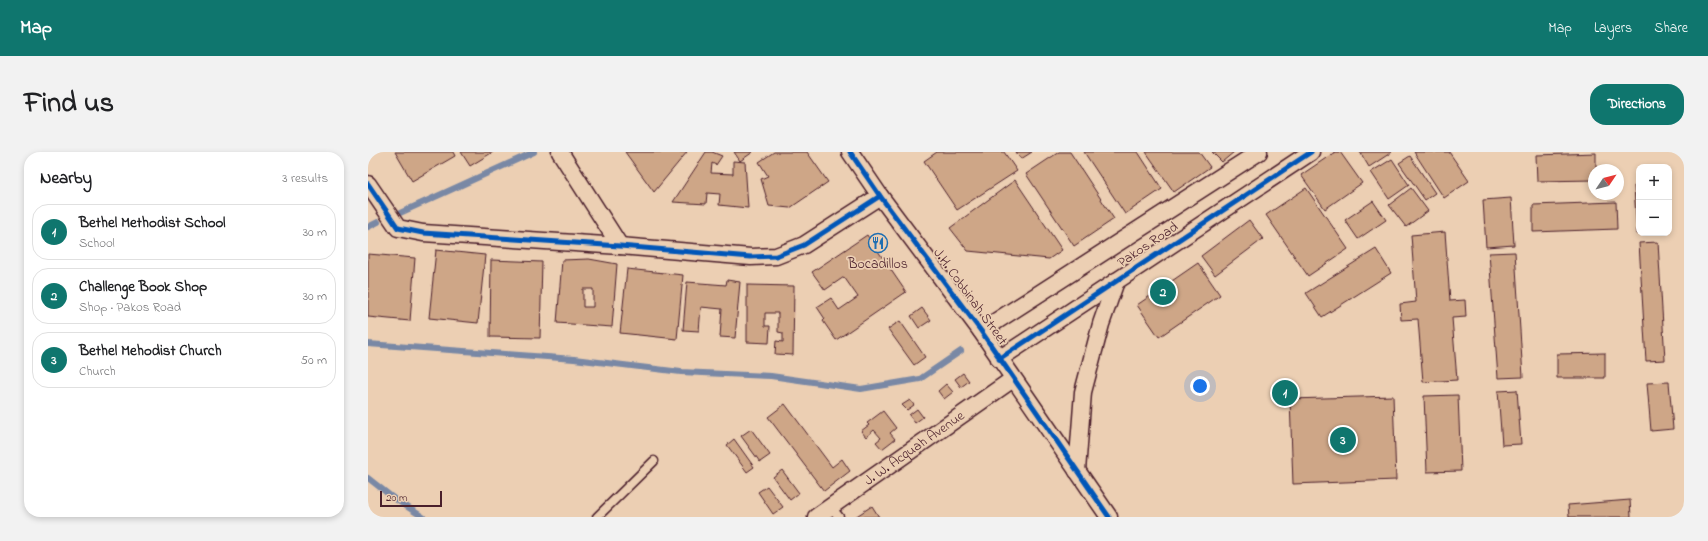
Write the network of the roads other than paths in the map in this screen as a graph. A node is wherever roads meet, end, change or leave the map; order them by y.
1 (560, 152) edge
2 (850, 152) edge
3 (1259, 152) edge
4 (1311, 152) edge
5 (368, 184) edge
6 (880, 196) junction
7 (620, 246) junction
8 (1116, 281) junction
9 (981, 331) junction
10 (999, 359) junction
11 (1013, 379) junction
12 (654, 461) dead end
13 (1077, 471) junction
14 (835, 512) edge
15 (597, 517) edge
16 (816, 517) edge
17 (1109, 517) edge

1 - 7 street
2 - 6 street, J.H. Cobbinah Street
3 - 9 street, Pakos Road
4 - 8 street, Pakos Road
5 - 7 street
6 - 7 street
6 - 9 street, J.H. Cobbinah Street
8 - 10 street, Pakos Road
8 - 13 street
9 - 10 street, J.H. Cobbinah Street
10 - 11 street, J.H. Cobbinah Street
11 - 13 street, J.H. Cobbinah Street
11 - 14 street, J. W. Acquah Avenue
12 - 15 lane
13 - 17 street, J.H. Cobbinah Street
14 - 16 street, J. W. Acquah Avenue

